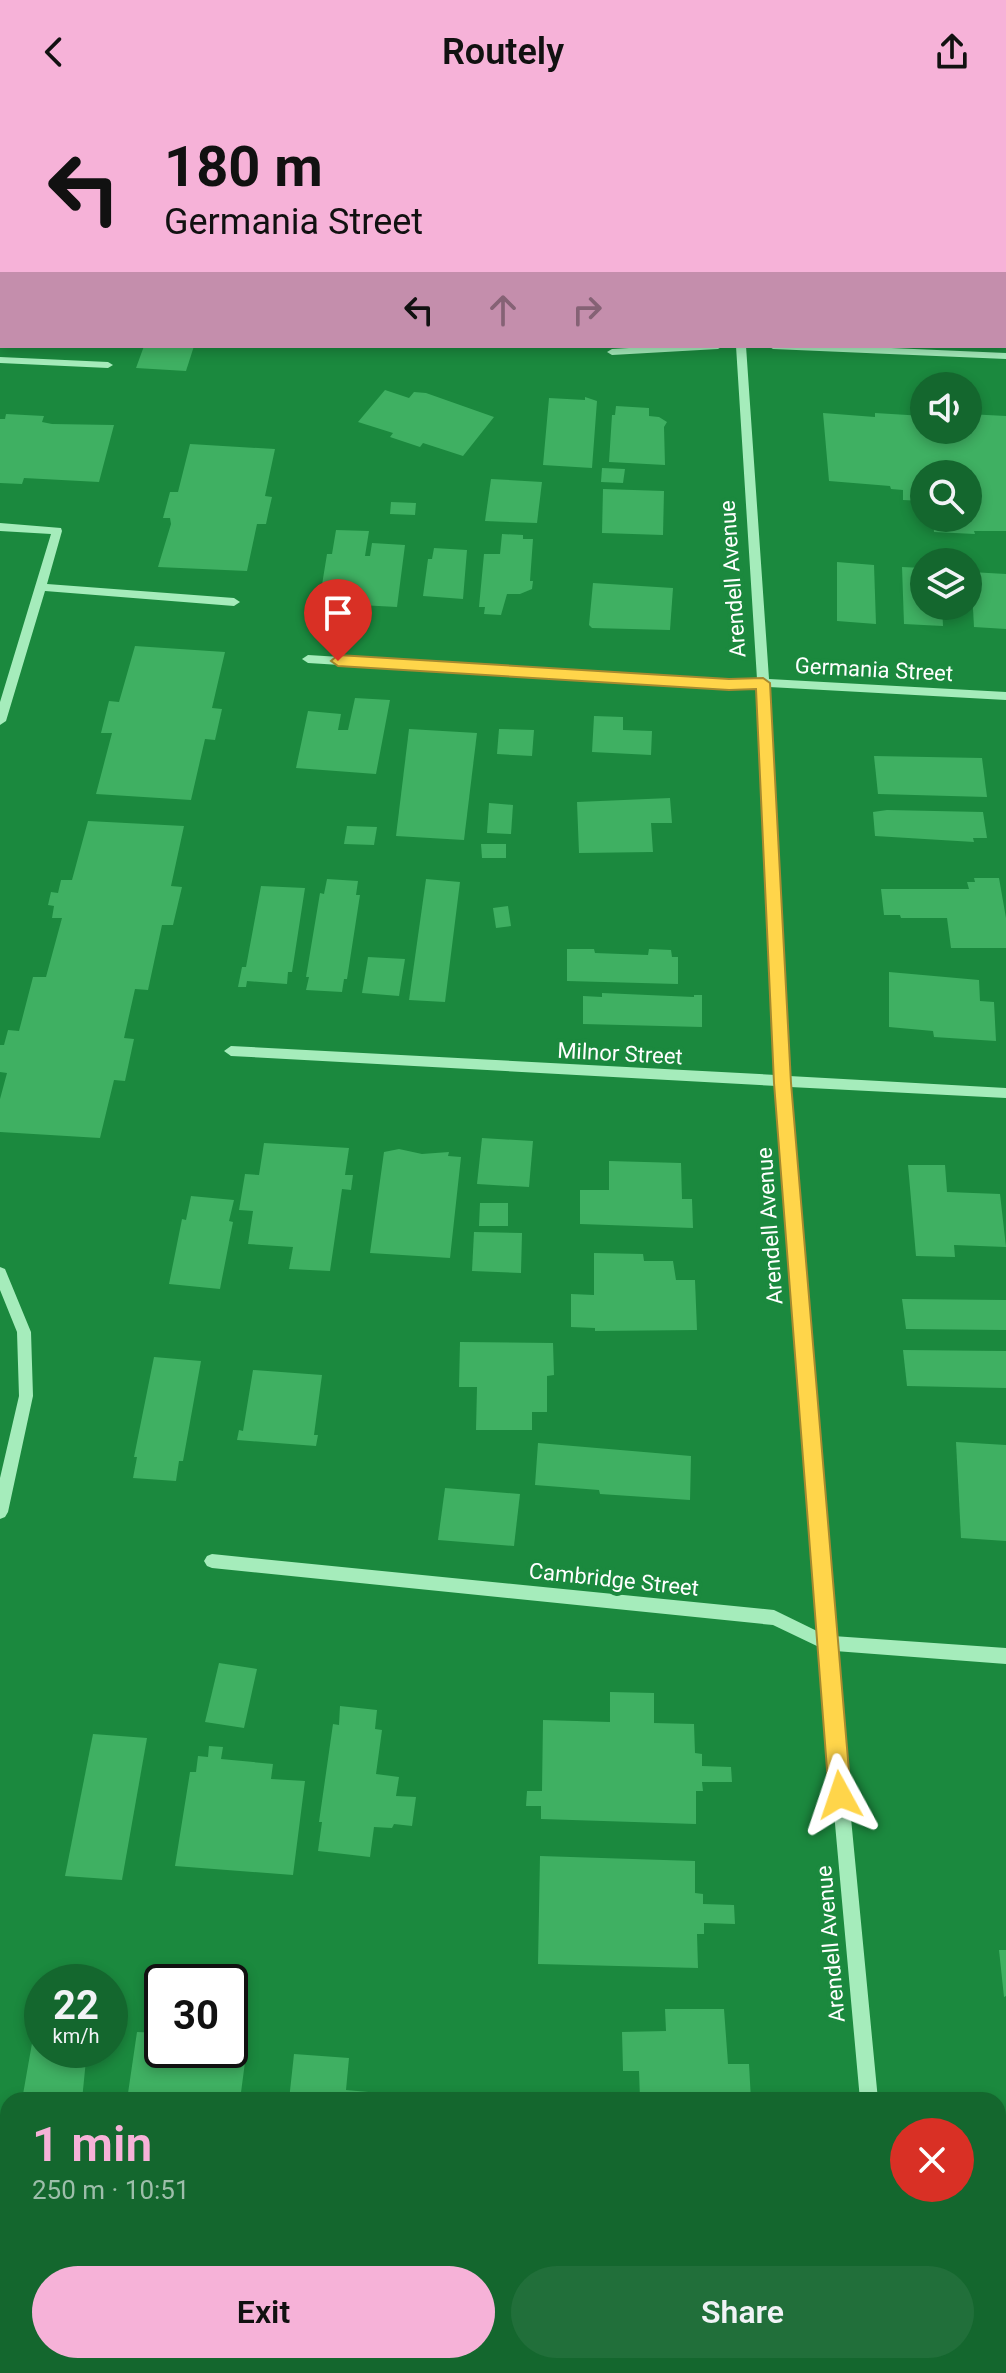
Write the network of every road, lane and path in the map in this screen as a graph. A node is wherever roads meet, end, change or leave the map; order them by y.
1 (683, 348) edge
2 (741, 348) edge
3 (820, 348) edge
4 (612, 352) dead end
5 (1006, 356) edge
6 (0, 360) edge
7 (108, 365) dead end
8 (0, 527) edge
9 (40, 587) junction
10 (234, 602) dead end
11 (308, 659) dead end
12 (763, 683) junction
13 (1006, 696) edge
14 (0, 721) edge
15 (231, 1051) dead end
16 (783, 1083) junction
17 (1006, 1093) edge
18 (0, 1273) edge
19 (0, 1512) edge
20 (212, 1561) dead end
21 (826, 1643) junction
22 (1006, 1656) edge
23 (868, 2092) edge

1 - 4 street
2 - 12 street, Arendell Avenue
3 - 5 street
6 - 7 street
8 - 9 street
9 - 10 street
9 - 14 street
11 - 12 street, Germania Street
12 - 13 street, Germania Street
12 - 16 street, Arendell Avenue
15 - 16 street, Milnor Street
16 - 17 street, Milnor Street
16 - 21 street, Arendell Avenue
18 - 19 street
20 - 21 street, Cambridge Street
21 - 22 street, Cambridge Street
21 - 23 street, Arendell Avenue

